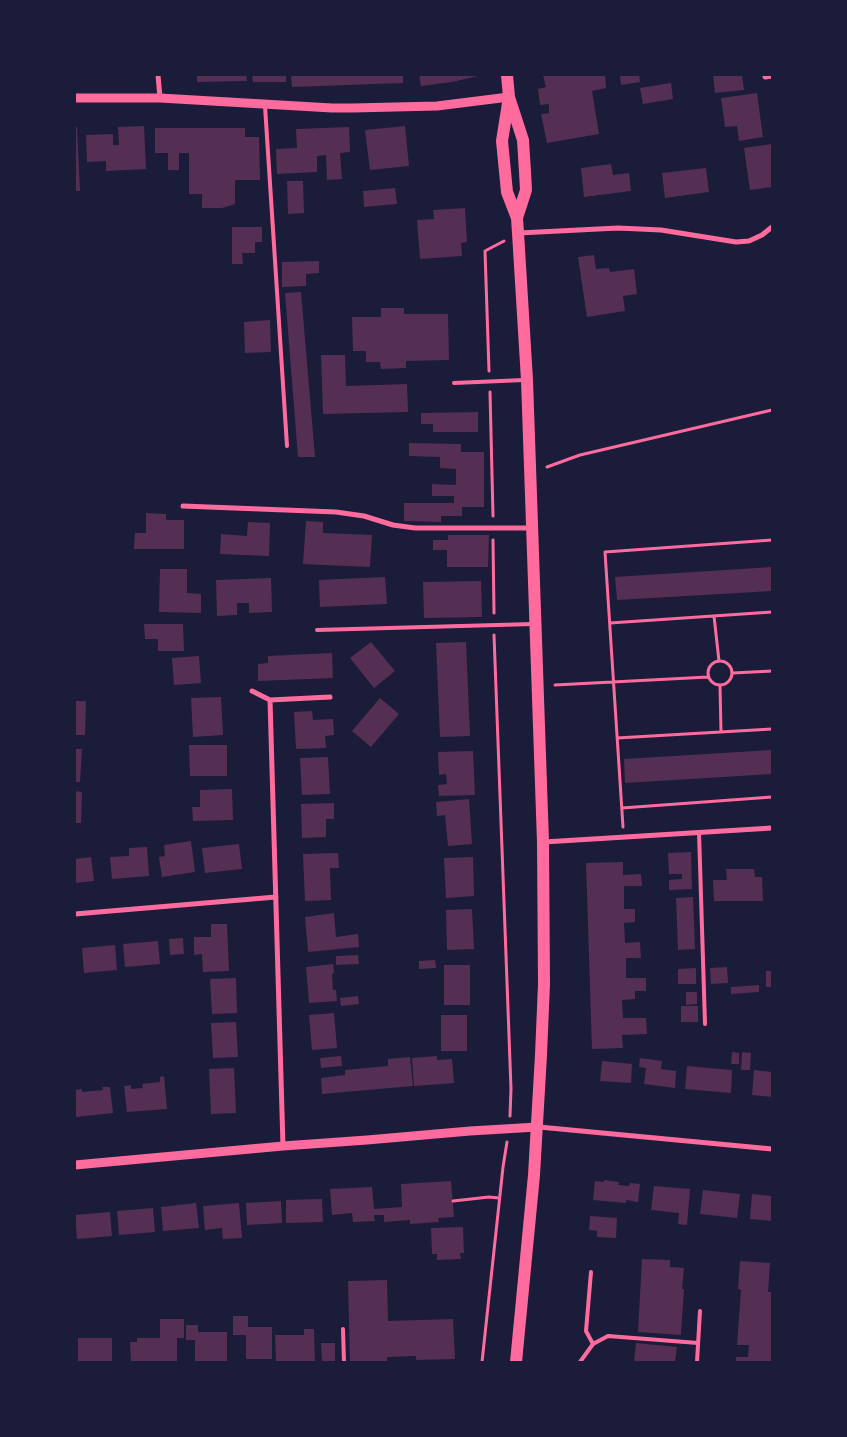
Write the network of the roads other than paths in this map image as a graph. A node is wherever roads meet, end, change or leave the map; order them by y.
1 (158, 75) edge
2 (507, 75) edge
3 (772, 76) edge
4 (765, 77) dead end
5 (508, 96) junction
6 (75, 98) edge
7 (160, 98) junction
8 (265, 104) junction
9 (517, 218) junction
10 (772, 227) edge
11 (518, 233) junction
12 (527, 380) junction
13 (454, 383) dead end
14 (287, 446) dead end
15 (183, 506) dead end
16 (532, 528) junction
17 (535, 624) junction
18 (317, 630) dead end
19 (252, 691) dead end
20 (330, 697) dead end
21 (270, 700) junction
22 (772, 828) edge
23 (699, 832) junction
24 (543, 842) junction
25 (276, 897) junction
26 (75, 914) edge
27 (705, 1024) dead end
28 (537, 1127) junction
29 (283, 1146) junction
30 (772, 1149) edge
31 (75, 1166) edge
32 (591, 1272) dead end
33 (700, 1311) dead end
34 (343, 1329) dead end
35 (698, 1343) junction
36 (593, 1344) junction
37 (344, 1362) edge
38 (516, 1362) edge
39 (580, 1362) edge
40 (697, 1362) edge

1 - 7 street
2 - 5 main road
3 - 4 street
5 - 8 street
5 - 9 main road
5 - 9 main road
6 - 7 street
7 - 8 street
8 - 14 lane
9 - 11 main road
10 - 11 street
11 - 12 main road
12 - 13 lane
12 - 16 main road
15 - 16 street
16 - 17 main road
17 - 18 lane
17 - 24 main road
19 - 21 street
20 - 21 street
21 - 25 street
22 - 23 street
23 - 24 street
23 - 27 lane
24 - 28 main road
25 - 26 street
25 - 29 street
28 - 29 street
28 - 30 street
28 - 38 main road
29 - 31 street
32 - 36 lane
33 - 35 lane
34 - 37 lane
35 - 36 lane
35 - 40 lane
36 - 39 lane

